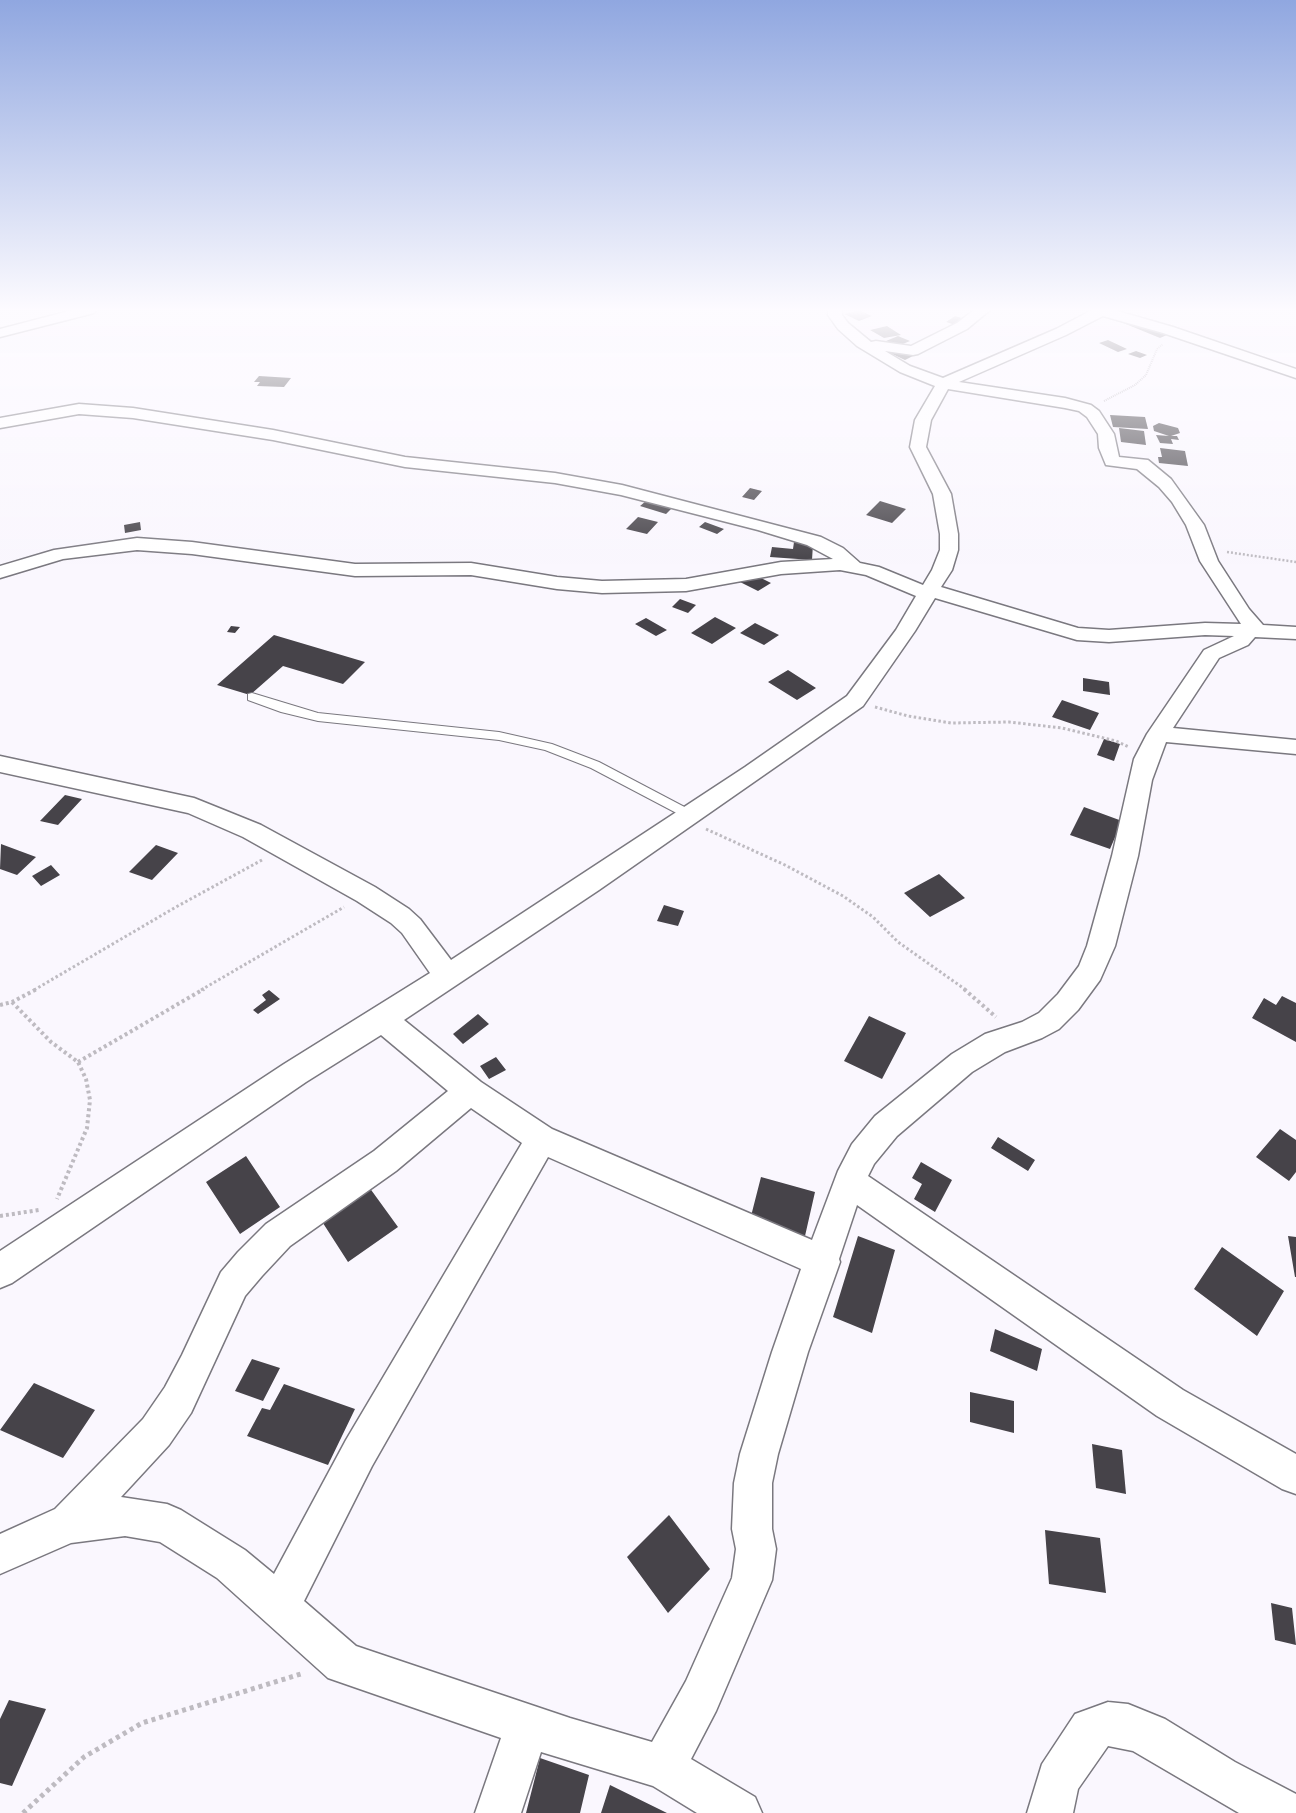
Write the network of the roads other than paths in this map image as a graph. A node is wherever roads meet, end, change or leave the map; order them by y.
1 (938, 395) edge
2 (1012, 395) edge
3 (0, 423) edge
4 (854, 566) junction
5 (0, 572) edge
6 (929, 592) junction
7 (1254, 631) junction
8 (1296, 633) edge
9 (252, 697) dead end
10 (1153, 744) junction
11 (1296, 747) edge
12 (0, 764) edge
13 (688, 816) junction
14 (447, 975) junction
15 (383, 1019) junction
16 (470, 1091) junction
17 (541, 1139) junction
18 (849, 1181) junction
19 (823, 1262) junction
20 (0, 1271) edge
21 (1296, 1475) edge
22 (69, 1523) junction
23 (0, 1554) edge
24 (279, 1606) junction
25 (528, 1726) junction
26 (663, 1767) junction
27 (498, 1813) edge
28 (739, 1813) edge
29 (1050, 1813) edge
30 (1284, 1813) edge

1 - 6 street
2 - 7 street
3 - 4 street
4 - 5 street
4 - 6 street
6 - 7 street
6 - 13 street
7 - 8 street
7 - 10 street
9 - 13 lane
10 - 11 street
10 - 18 street
12 - 14 street
13 - 14 street
14 - 15 street
15 - 16 street
15 - 20 street
16 - 17 street
16 - 22 street
17 - 19 street
17 - 24 street
18 - 19 street
18 - 21 street
19 - 26 street
22 - 23 street
22 - 24 street
24 - 25 street
25 - 26 street
25 - 27 street
26 - 28 street
29 - 30 street

